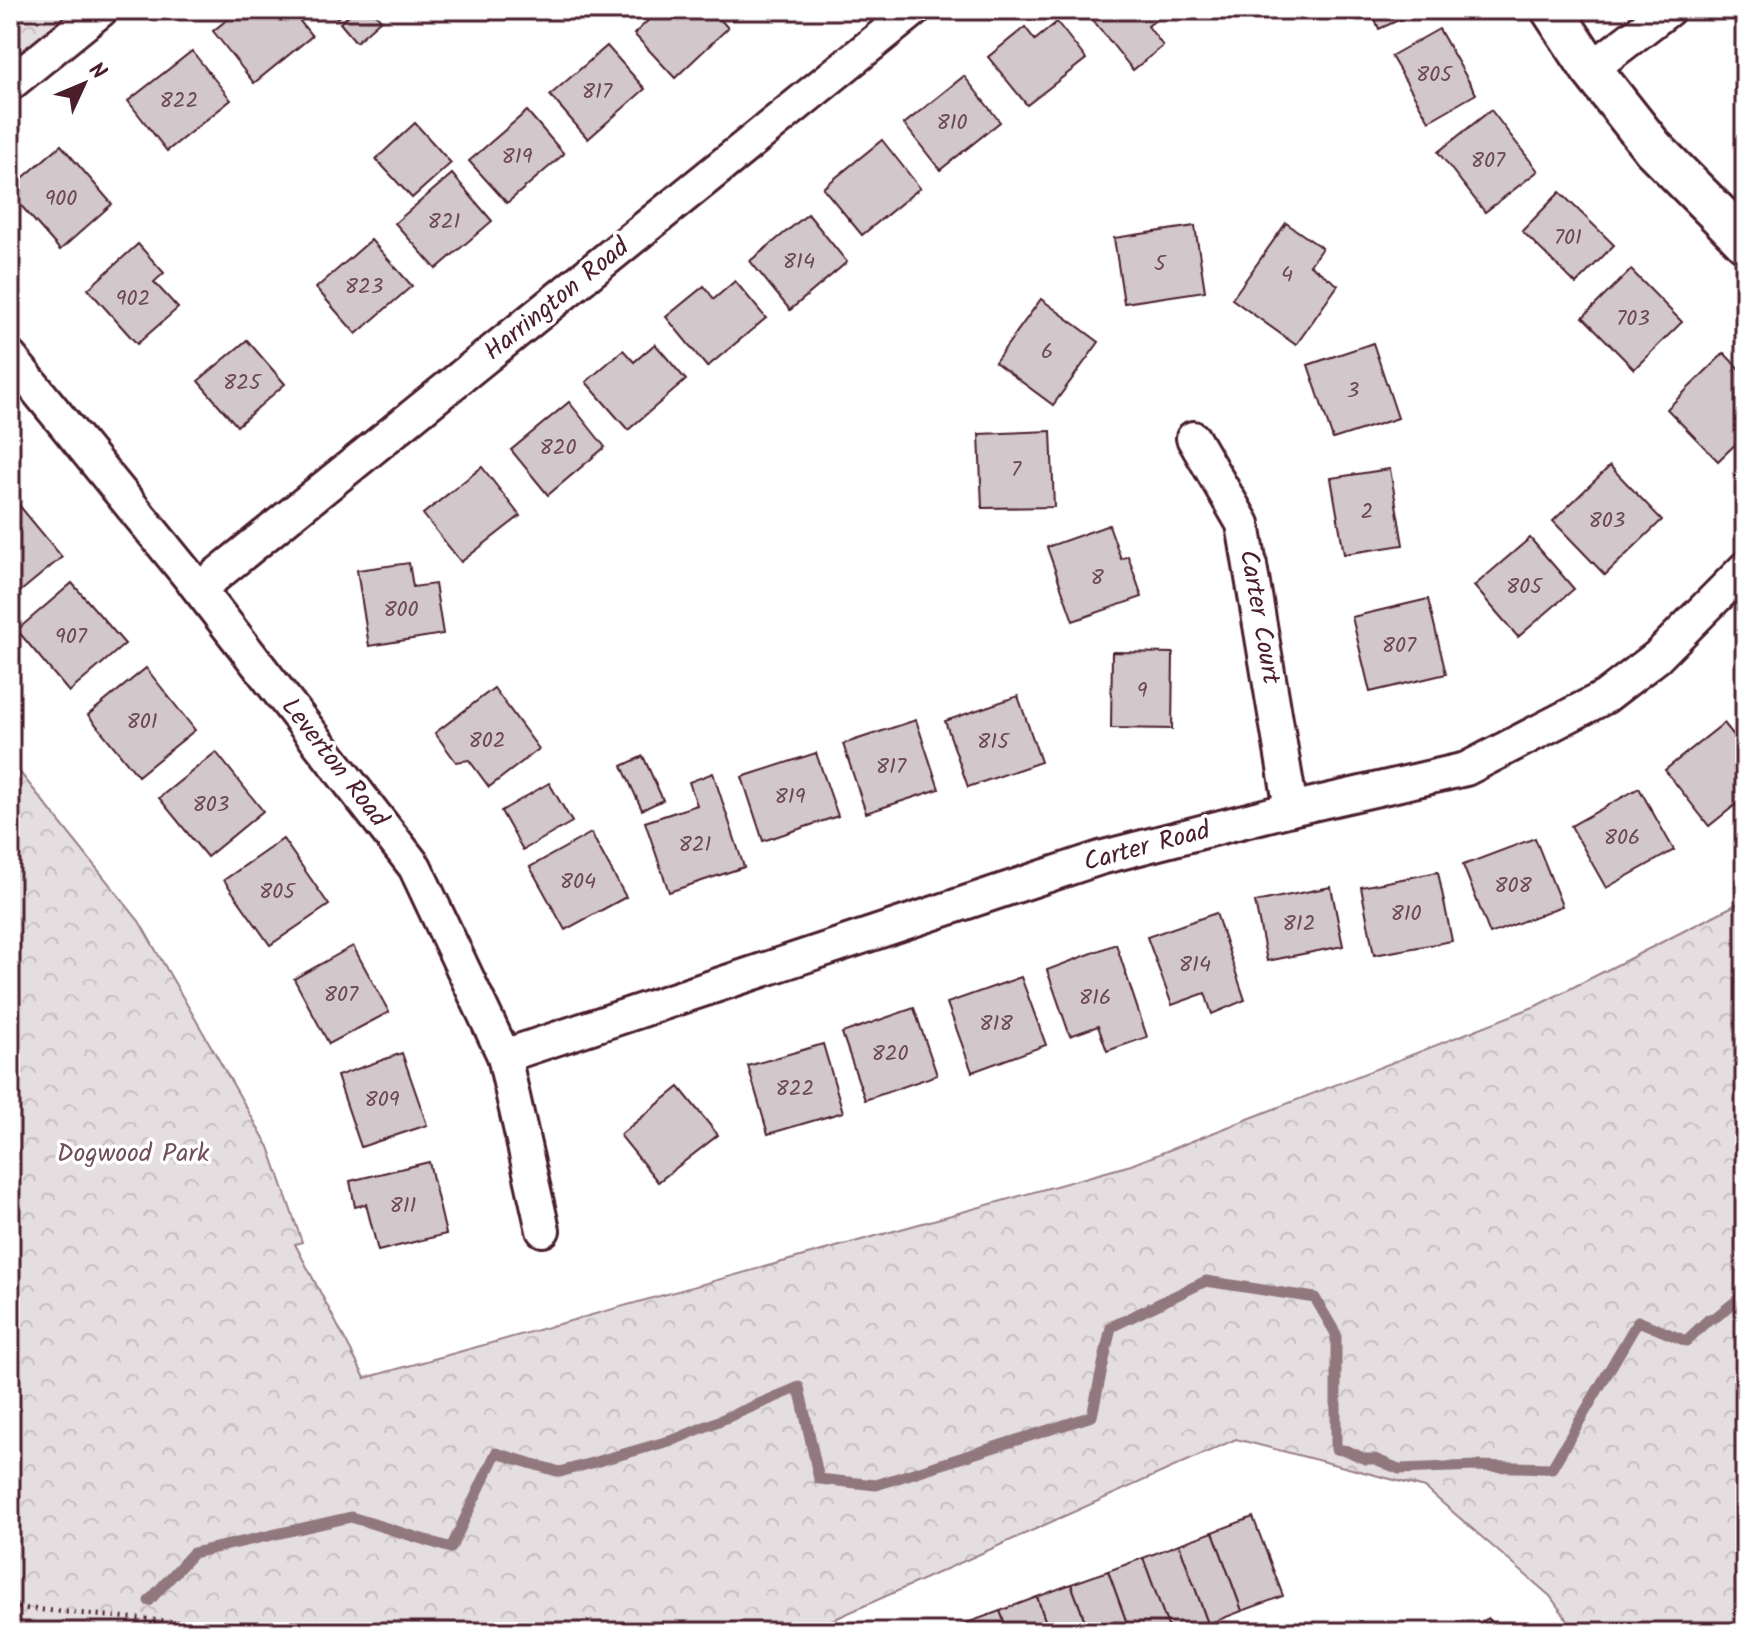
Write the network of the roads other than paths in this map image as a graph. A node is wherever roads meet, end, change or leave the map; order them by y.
1 (101, 10) edge
2 (914, 10) edge
3 (1552, 10) edge
4 (1668, 10) edge
5 (1591, 69) junction
6 (10, 84) edge
7 (1745, 241) edge
8 (10, 357) edge
9 (1193, 438) dead end
10 (1745, 568) edge
11 (199, 589) junction
12 (1291, 809) junction
13 (504, 1056) junction
14 (543, 1230) dead end

1 - 6 street
2 - 11 street, Harrington Road
3 - 5 street
4 - 5 street
5 - 7 street
8 - 11 street, Leverton Road
9 - 12 street, Carter Court
10 - 12 street, Carter Road
11 - 13 street, Leverton Road
12 - 13 street, Carter Road
13 - 14 street, Leverton Road

